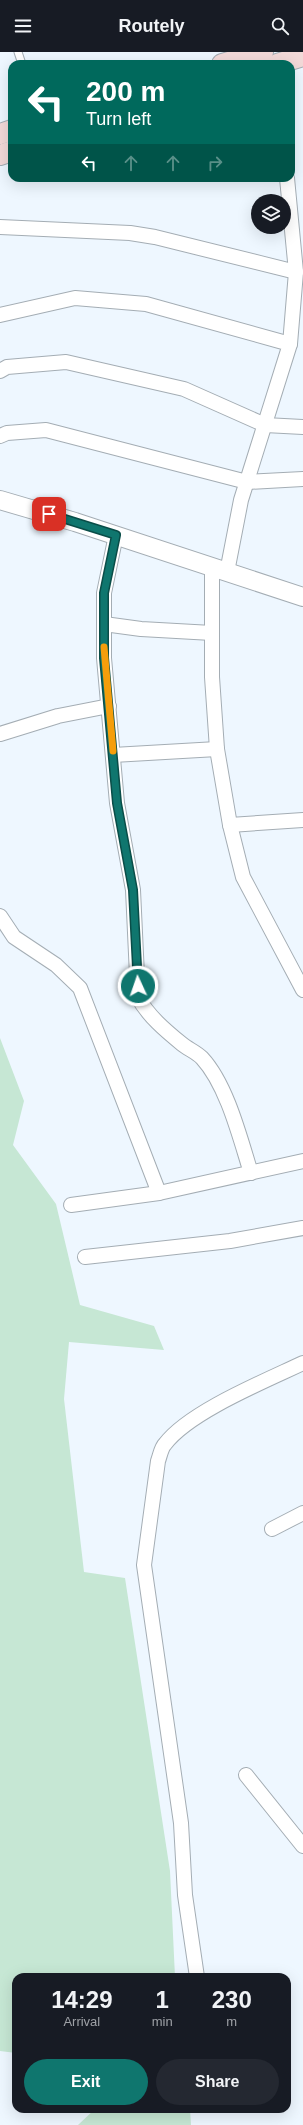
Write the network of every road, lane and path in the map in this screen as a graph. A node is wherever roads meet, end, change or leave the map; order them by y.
1 (262, 52) edge
2 (303, 56) edge
3 (235, 60) edge
4 (290, 60) edge
5 (287, 182) edge
6 (0, 227) edge
7 (296, 272) junction
8 (0, 315) edge
9 (290, 344) junction
10 (0, 371) edge
11 (265, 425) junction
12 (303, 427) edge
13 (0, 436) edge
14 (303, 480) edge
15 (247, 482) junction
16 (0, 500) edge
17 (116, 535) junction
18 (220, 570) junction
19 (303, 597) edge
20 (104, 624) junction
21 (212, 633) junction
22 (108, 706) junction
23 (0, 734) edge
24 (217, 749) junction
25 (113, 755) junction
26 (303, 820) edge
27 (230, 825) junction
28 (0, 916) edge
29 (303, 990) edge
30 (303, 1162) edge
31 (251, 1173) junction
32 (159, 1193) junction
33 (71, 1204) dead end
34 (303, 1228) edge
35 (85, 1257) dead end
36 (303, 1363) edge
37 (303, 1513) edge
38 (272, 1529) dead end
39 (246, 1775) dead end
40 (303, 1846) edge
41 (196, 1973) edge

1 - 3 main road
2 - 4 main road
5 - 7 street
6 - 7 street
7 - 9 street
8 - 9 street
9 - 11 street
10 - 11 street
11 - 12 street
11 - 15 street
13 - 15 street
14 - 15 street
15 - 18 street
16 - 17 street
17 - 18 street
17 - 20 street
18 - 19 street
18 - 21 street
20 - 21 street
20 - 22 street
21 - 24 street
22 - 23 street
22 - 25 street
24 - 25 street
24 - 27 street
25 - 31 street
26 - 27 street
27 - 29 street
28 - 32 street
30 - 31 street
31 - 32 street
32 - 33 street
34 - 35 street
36 - 41 street
37 - 38 street
39 - 40 street

